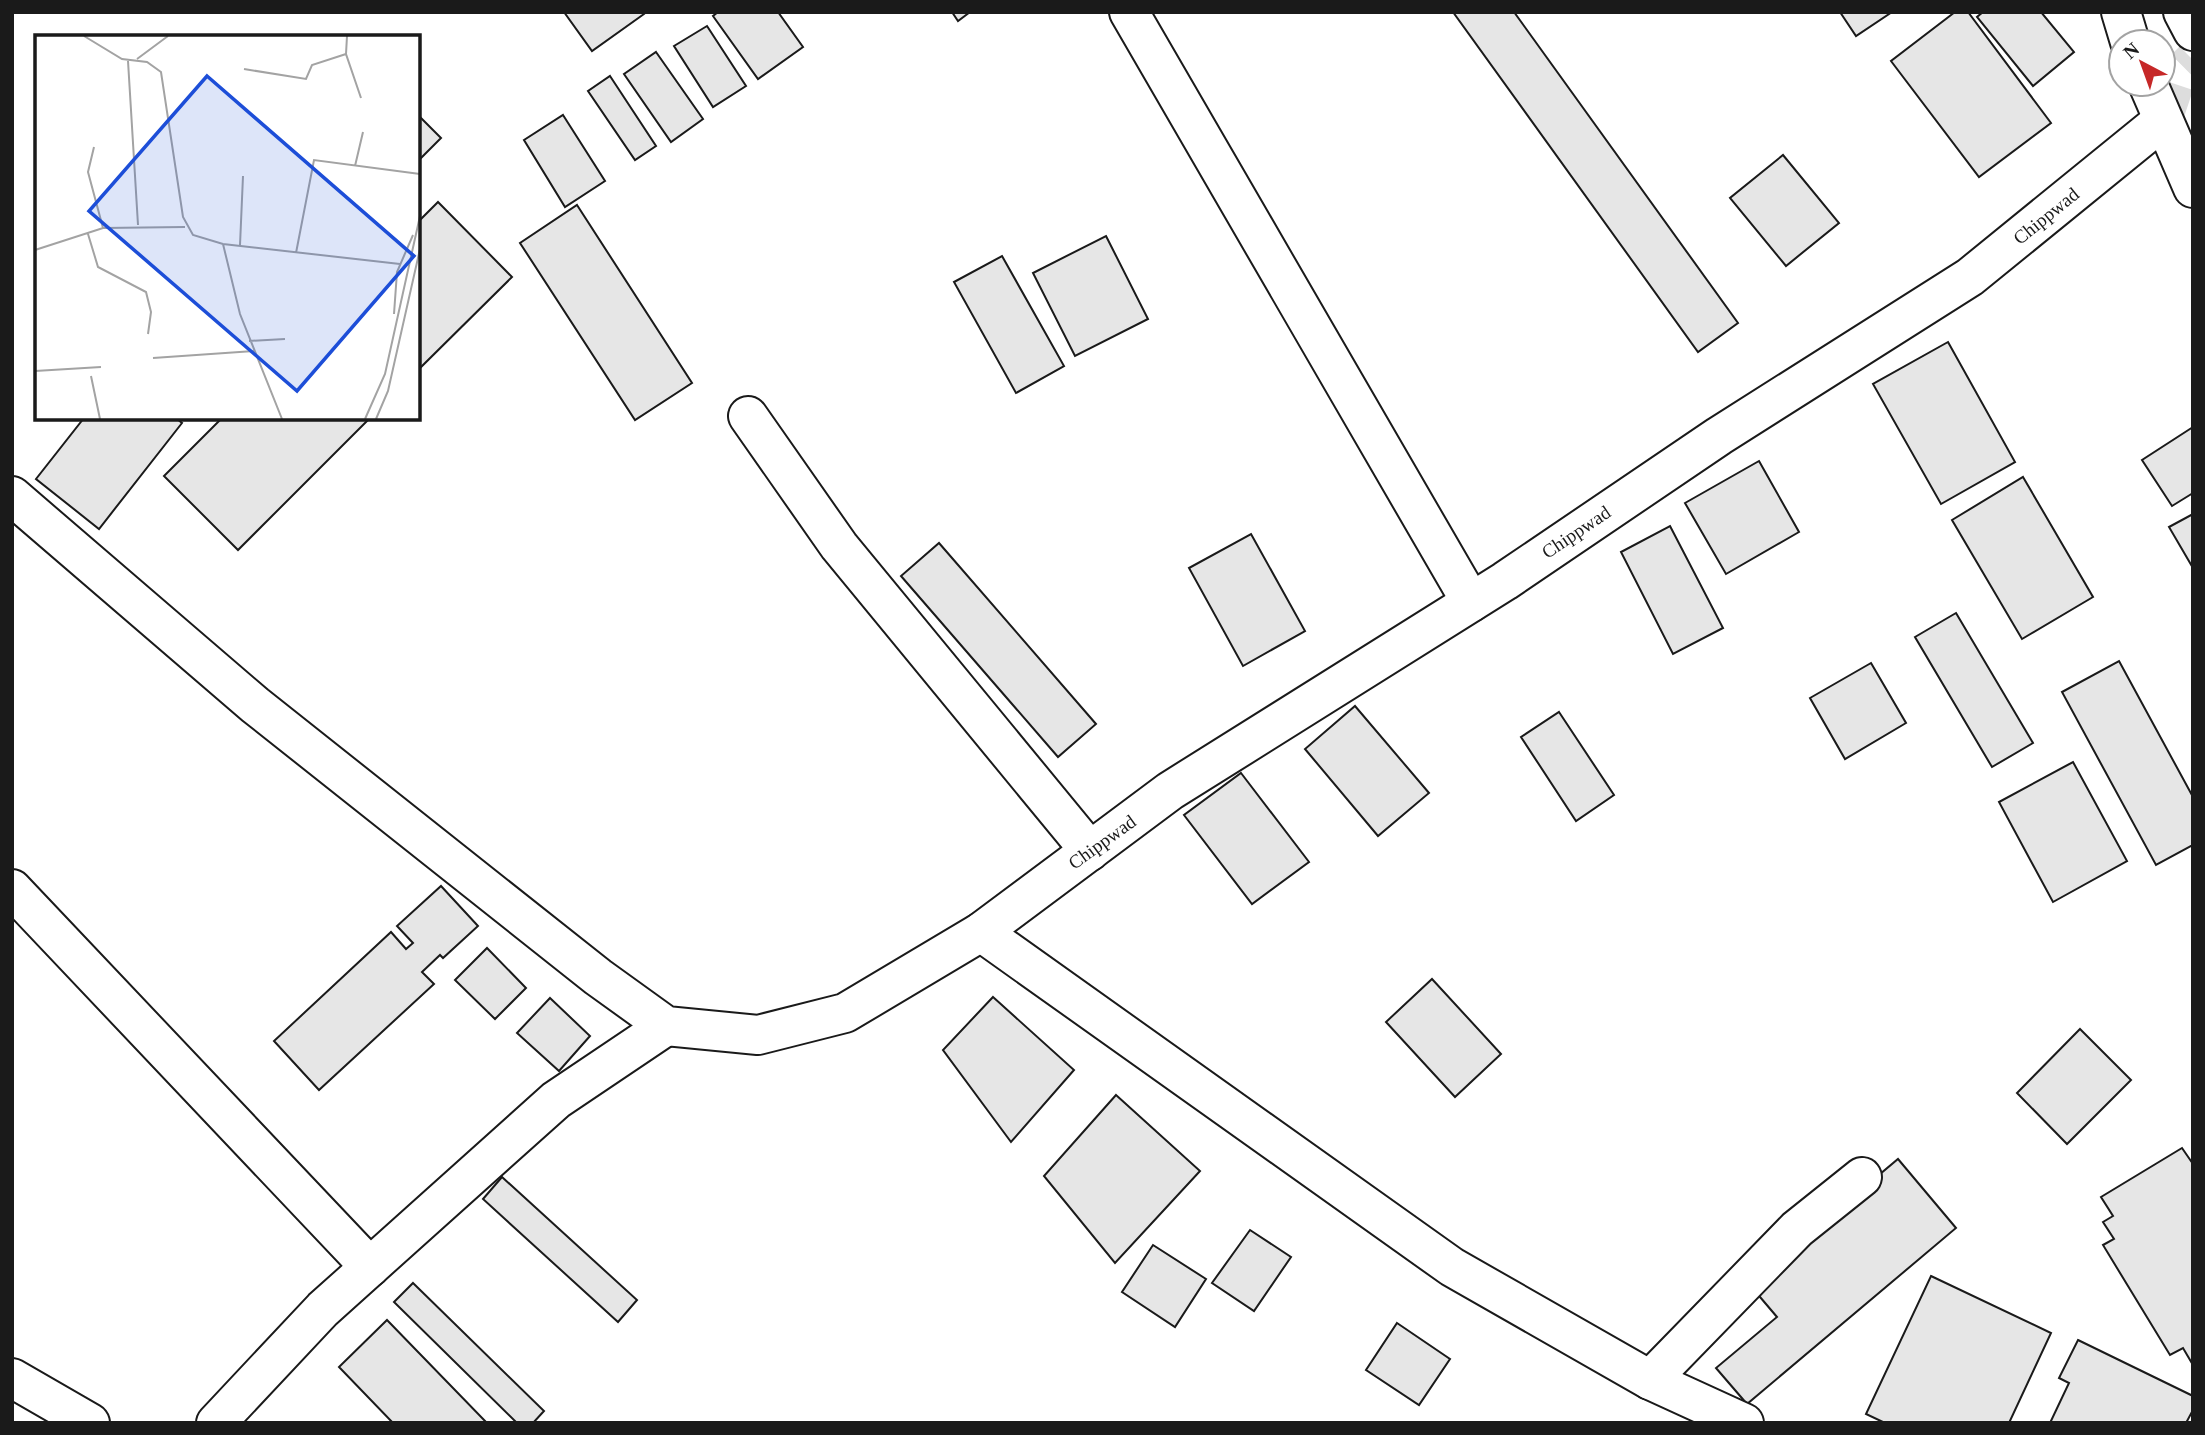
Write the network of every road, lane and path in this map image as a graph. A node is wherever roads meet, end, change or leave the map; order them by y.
1 (1129, 12) edge
2 (2183, 12) edge
3 (2193, 31) edge
4 (2154, 98) tunnel mouth
5 (2163, 120) junction
6 (2193, 188) edge
7 (748, 415) dead end
8 (12, 496) edge
9 (1471, 602) junction
10 (1090, 851) junction
11 (12, 889) edge
12 (981, 932) junction
13 (666, 1026) junction
14 (1862, 1177) dead end
15 (370, 1267) junction
16 (12, 1378) edge
17 (1650, 1380) junction
18 (1736, 1421) edge
19 (90, 1423) edge
20 (216, 1423) edge

1 - 9 main road
2 - 3 main road
4 - 5 main road
5 - 6 main road
5 - 9 main road, Chippwad
7 - 10 main road
8 - 13 main road
9 - 10 main road, Chippwad
10 - 12 main road, Chippwad
11 - 15 main road
12 - 13 main road, Chippwad
12 - 17 main road
13 - 15 main road
14 - 17 main road
15 - 20 main road
16 - 19 main road
17 - 18 main road

